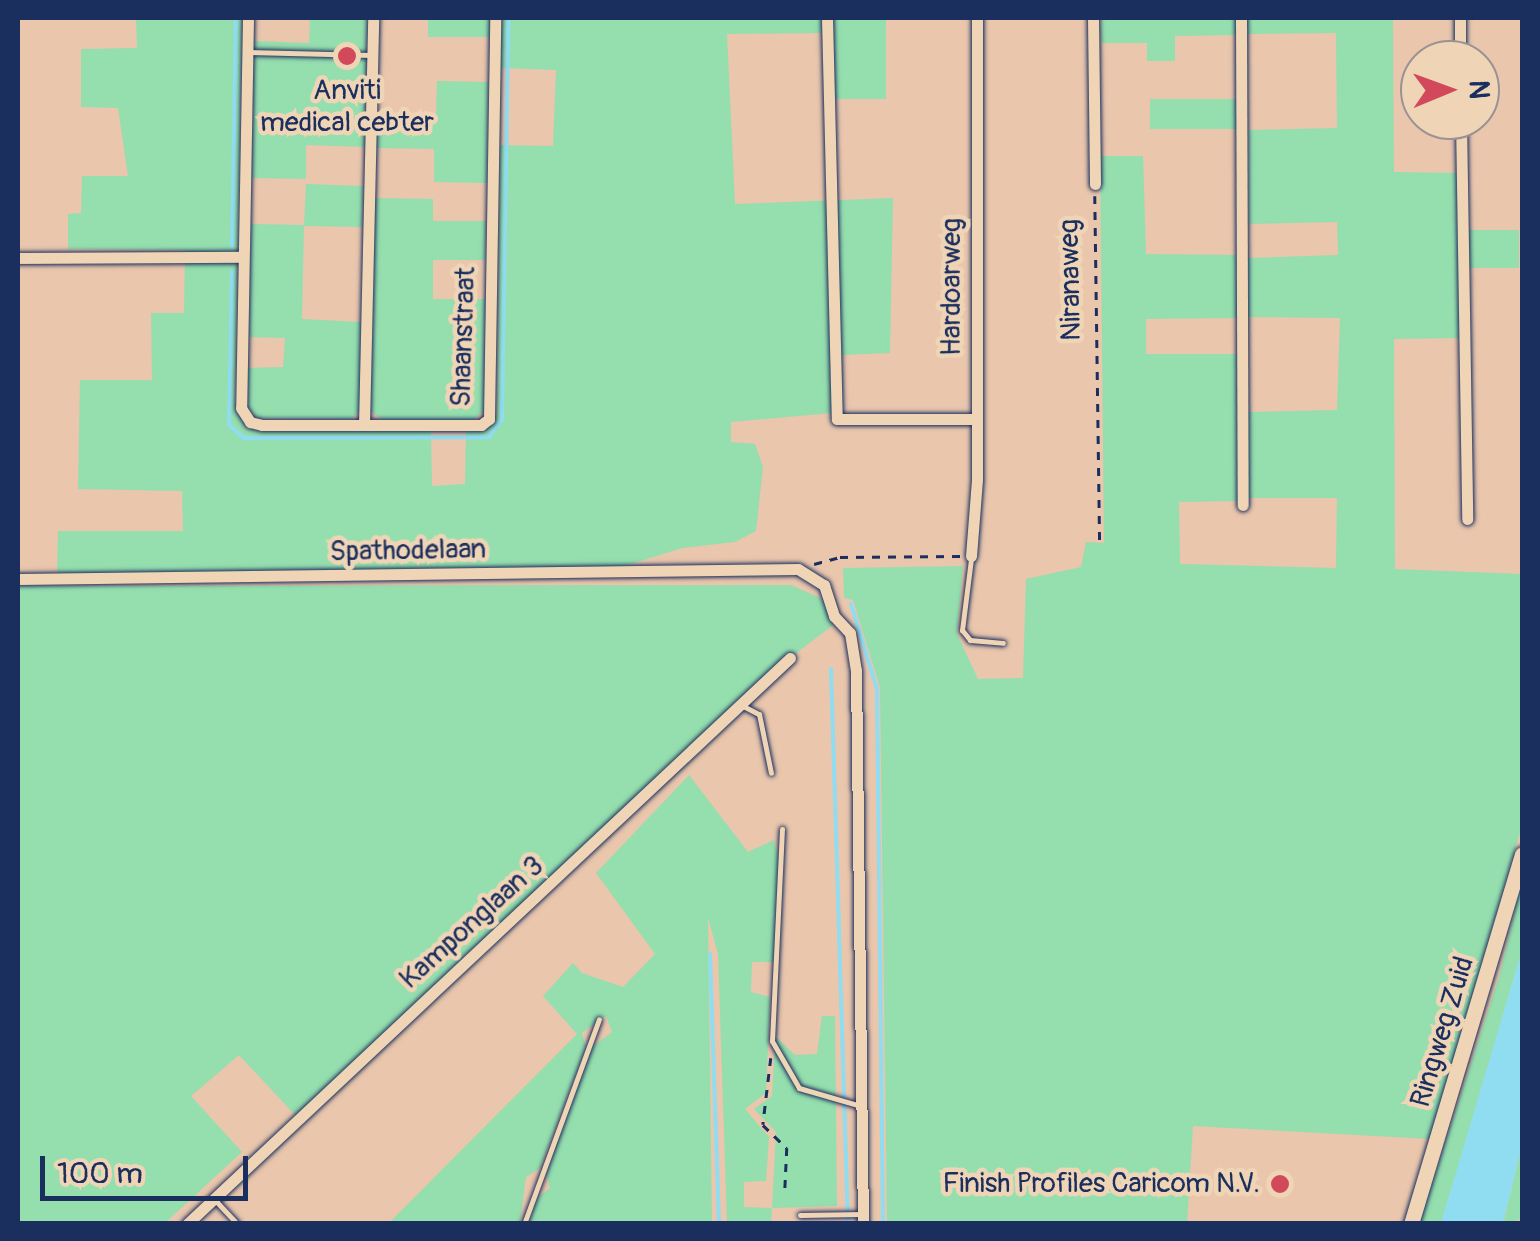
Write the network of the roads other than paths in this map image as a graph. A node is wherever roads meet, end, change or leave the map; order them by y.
1 (248, 18) edge
2 (373, 18) edge
3 (495, 18) edge
4 (827, 18) edge
5 (977, 18) edge
6 (1093, 18) edge
7 (1241, 18) edge
8 (247, 52) junction
9 (372, 55) junction
10 (1461, 140) edge
11 (1095, 184) road end
12 (244, 257) junction
13 (18, 258) edge
14 (976, 419) junction
15 (364, 426) junction
16 (1243, 505) dead end
17 (1467, 519) dead end
18 (971, 556) joint
19 (18, 579) edge
20 (1003, 643) dead end
21 (790, 658) dead end
22 (740, 705) junction
23 (770, 774) dead end
24 (782, 829) dead end
25 (1522, 854) edge
26 (599, 1019) dead end
27 (861, 1106) junction
28 (213, 1198) junction
29 (800, 1215) dead end
30 (861, 1217) edge
31 (186, 1224) edge
32 (236, 1224) edge
33 (524, 1224) edge
34 (1411, 1224) edge

1 - 8 street
2 - 9 street
3 - 15 street, Shaanstraat
4 - 14 street
5 - 14 street, Hardoarweg
6 - 11 street, Niranaweg
7 - 16 street
8 - 9 lane
8 - 12 street
9 - 15 street
10 - 17 street
12 - 13 street
12 - 15 street, Shaanstraat
14 - 18 street, Hardoarweg
18 - 20 lane
19 - 27 street, Spathodelaan
21 - 22 street, Kamponglaan 3
22 - 23 lane
22 - 28 street, Kamponglaan 3
24 - 27 lane
25 - 34 street, Ringweg Zuid
26 - 33 lane
27 - 30 street
28 - 31 street, Kamponglaan 3
28 - 32 lane
29 - 30 lane

